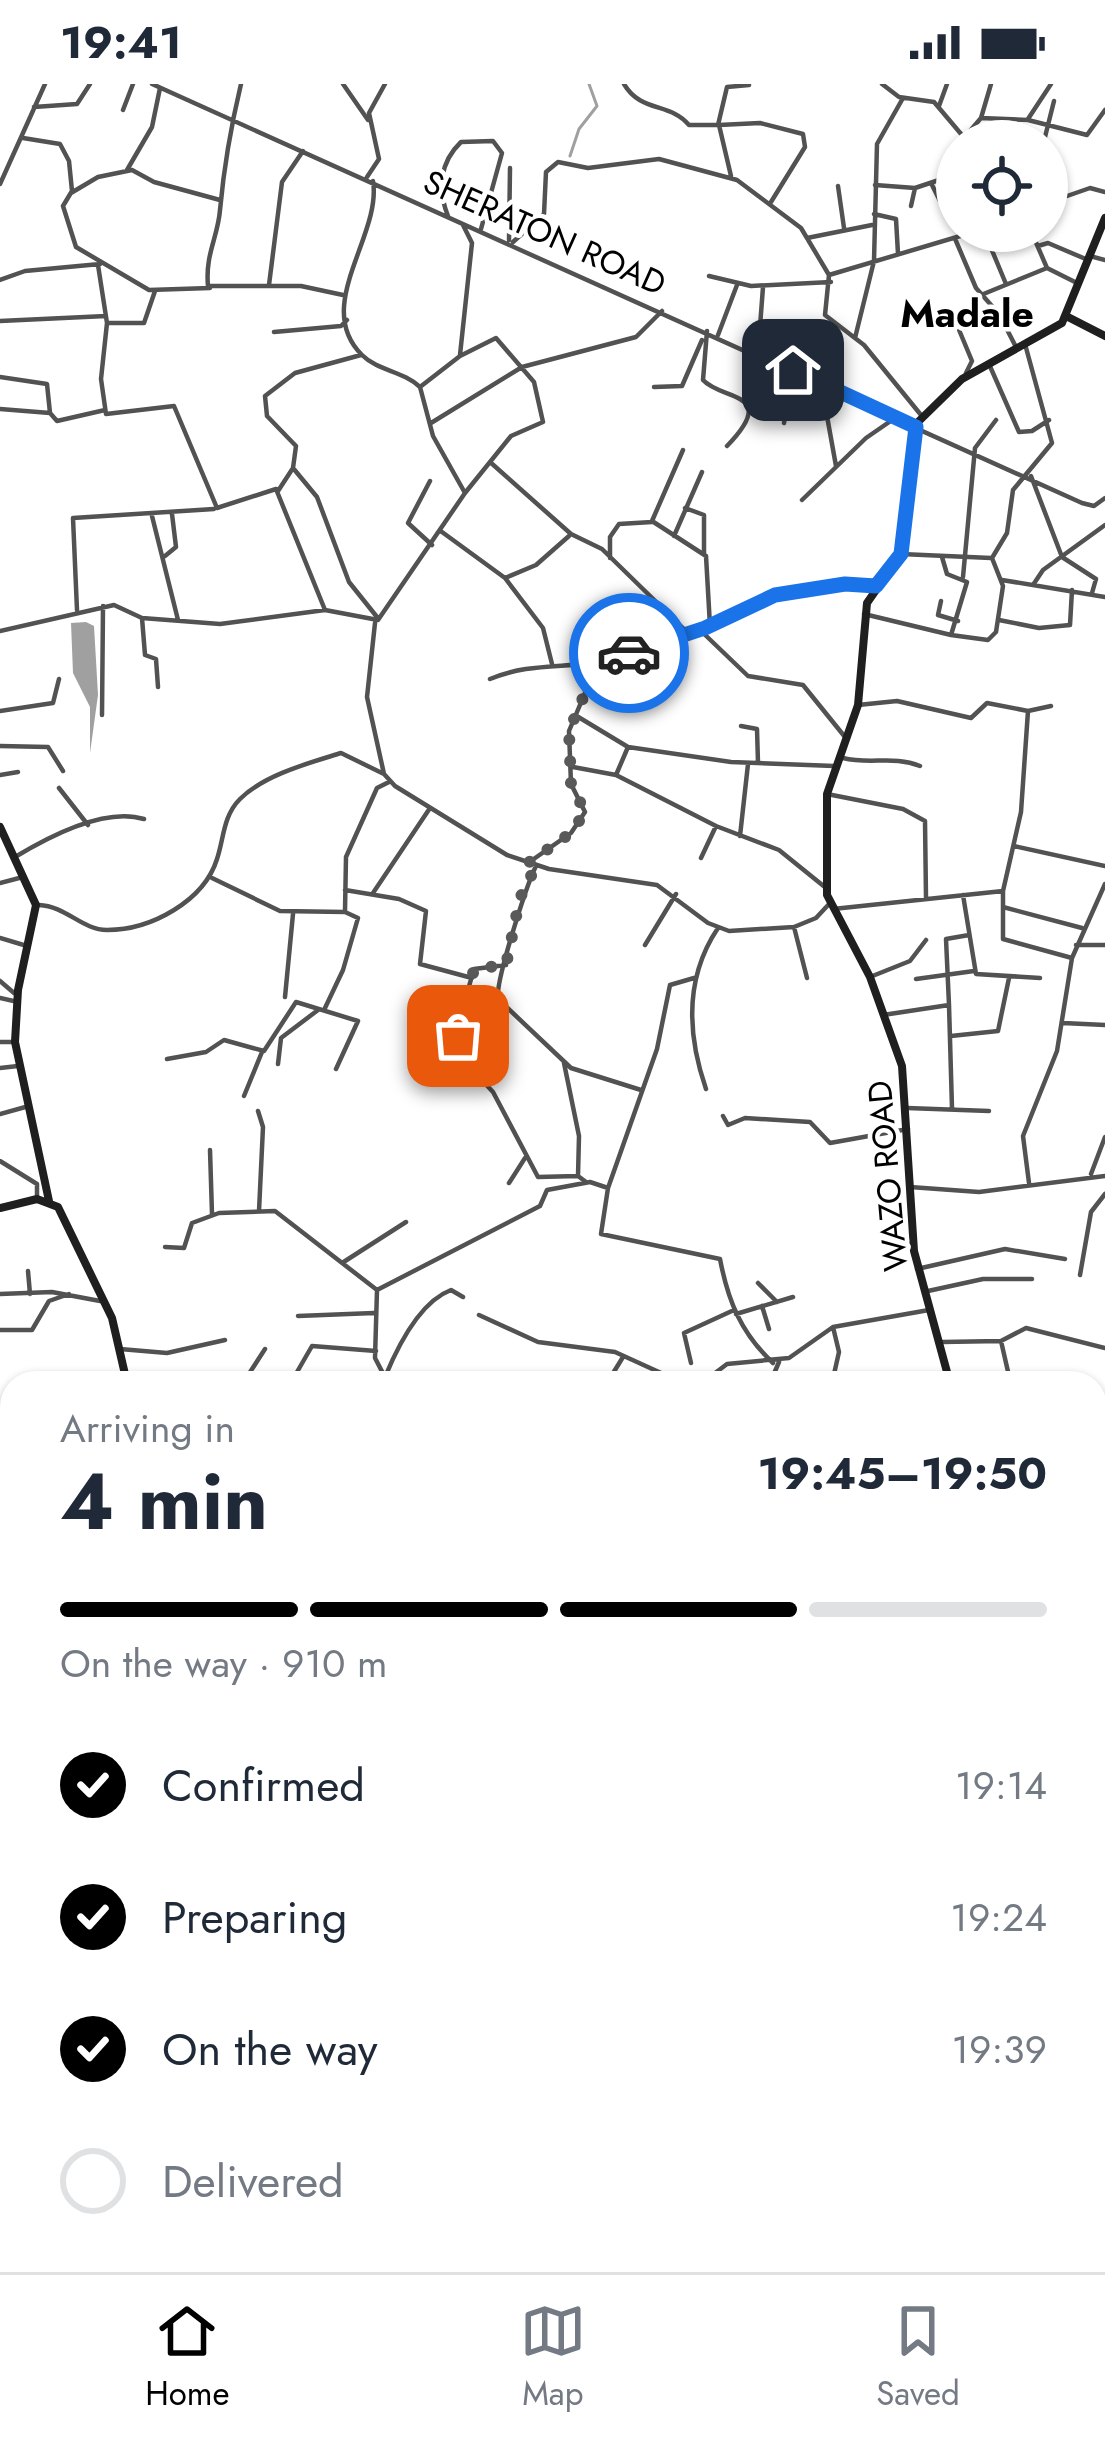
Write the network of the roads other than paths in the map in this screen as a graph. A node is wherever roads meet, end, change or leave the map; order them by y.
1 (45, 84) edge
2 (90, 84) edge
3 (133, 84) edge
4 (241, 84) edge
5 (343, 84) edge
6 (385, 84) edge
7 (624, 84) edge
8 (882, 84) edge
9 (947, 84) edge
10 (992, 84) edge
11 (1051, 84) edge
12 (749, 85) edge
13 (156, 86) edge
14 (904, 98) junction
15 (1054, 101) dead end
16 (938, 106) junction
17 (34, 107) junction
18 (123, 110) dead end
19 (1105, 110) edge
20 (232, 117) junction
21 (982, 118) joint
22 (368, 120) junction
23 (949, 120) edge
24 (1028, 120) joint
25 (1050, 120) edge
26 (718, 125) junction
27 (1068, 131) edge
28 (23, 138) junction
29 (303, 151) junction
30 (510, 168) dead end
31 (126, 171) junction
32 (732, 178) junction
33 (370, 179) junction
34 (936, 182) edge
35 (0, 184) edge
36 (932, 184) junction
37 (875, 185) junction
38 (838, 186) dead end
39 (915, 188) junction
40 (936, 192) edge
41 (1105, 192) edge
42 (71, 193) junction
43 (1068, 196) edge
44 (220, 200) junction
45 (771, 202) junction
46 (911, 206) dead end
47 (874, 214) junction
48 (448, 216) junction
49 (1105, 218) edge
50 (460, 221) junction
51 (874, 225) junction
52 (844, 228) junction
53 (481, 229) junction
54 (807, 238) junction
55 (511, 241) junction
56 (936, 245) edge
57 (1068, 250) edge
58 (961, 252) edge
59 (993, 252) edge
60 (1040, 252) edge
61 (898, 254) junction
62 (1089, 258) junction
63 (1105, 260) edge
64 (874, 261) junction
65 (102, 264) junction
66 (1047, 268) junction
67 (709, 275) dead end
68 (830, 279) junction
69 (0, 280) edge
70 (738, 283) junction
71 (1006, 284) junction
72 (1079, 284) junction
73 (269, 285) junction
74 (763, 286) junction
75 (210, 289) junction
76 (155, 291) junction
77 (343, 295) junction
78 (981, 296) junction
79 (662, 311) junction
80 (952, 313) dead end
81 (1066, 316) junction
82 (106, 319) junction
83 (346, 320) junction
84 (0, 321) edge
85 (274, 332) dead end
86 (706, 333) junction
87 (718, 335) junction
88 (1105, 336) edge
89 (855, 338) junction
90 (1021, 346) junction
91 (758, 353) junction
92 (361, 355) junction
93 (460, 356) junction
94 (989, 364) junction
95 (521, 370) junction
96 (793, 370) junction
97 (0, 377) edge
98 (962, 379) junction
99 (821, 383) junction
100 (421, 387) junction
101 (654, 388) dead end
102 (0, 409) edge
103 (105, 410) junction
104 (50, 413) junction
105 (922, 417) junction
106 (895, 418) junction
107 (1050, 419) junction
108 (996, 420) dead end
109 (431, 423) junction
110 (784, 423) dead end
111 (916, 427) junction
112 (727, 446) dead end
113 (683, 450) dead end
114 (974, 453) junction
115 (489, 461) junction
116 (836, 467) junction
117 (293, 468) junction
118 (702, 472) dead end
119 (1028, 475) junction
120 (430, 481) dead end
121 (278, 491) junction
122 (466, 493) junction
123 (1105, 498) edge
124 (802, 500) dead end
125 (1096, 505) junction
126 (217, 508) junction
127 (685, 508) junction
128 (1105, 512) edge
129 (172, 514) junction
130 (152, 516) junction
131 (652, 522) junction
132 (1105, 525) edge
133 (442, 532) junction
134 (572, 534) junction
135 (674, 536) junction
136 (432, 545) junction
137 (704, 553) junction
138 (901, 554) junction
139 (942, 556) junction
140 (164, 557) junction
141 (965, 557) junction
142 (992, 557) junction
143 (610, 558) junction
144 (1062, 559) junction
145 (963, 577) junction
146 (505, 578) junction
147 (1005, 582) junction
148 (1033, 584) junction
149 (876, 586) junction
150 (1072, 590) junction
151 (1092, 593) junction
152 (1105, 597) edge
153 (941, 602) dead end
154 (103, 606) junction
155 (76, 610) junction
156 (325, 610) junction
157 (864, 614) junction
158 (142, 618) junction
159 (997, 619) junction
160 (178, 620) junction
161 (376, 621) junction
162 (958, 621) junction
163 (710, 626) junction
164 (700, 630) junction
165 (0, 631) edge
166 (689, 634) junction
167 (951, 635) junction
168 (587, 663) junction
169 (552, 664) junction
170 (59, 679) dead end
171 (490, 679) dead end
172 (158, 687) dead end
173 (858, 705) junction
174 (1051, 706) dead end
175 (0, 711) edge
176 (1028, 711) junction
177 (102, 715) dead end
178 (575, 715) junction
179 (741, 726) dead end
180 (845, 737) junction
181 (0, 746) edge
182 (628, 747) junction
183 (748, 762) junction
184 (835, 762) junction
185 (758, 763) junction
186 (573, 766) junction
187 (920, 766) dead end
188 (63, 771) dead end
189 (18, 772) dead end
190 (384, 773) junction
191 (0, 775) edge
192 (616, 775) junction
193 (389, 782) junction
194 (59, 788) dead end
195 (827, 794) junction
196 (430, 808) junction
197 (144, 818) dead end
198 (88, 825) junction
199 (716, 826) junction
200 (0, 827) edge
201 (740, 836) junction
202 (1014, 846) junction
203 (15, 857) junction
204 (701, 857) dead end
205 (532, 864) junction
206 (1105, 866) edge
207 (26, 877) junction
208 (210, 877) junction
209 (0, 883) edge
210 (1105, 884) edge
211 (826, 888) junction
212 (345, 890) junction
213 (1003, 891) junction
214 (373, 893) junction
215 (676, 894) junction
216 (962, 895) junction
217 (927, 900) junction
218 (35, 905) junction
219 (831, 906) junction
220 (1003, 907) junction
221 (345, 912) junction
222 (292, 914) junction
223 (794, 927) junction
224 (718, 928) junction
225 (1082, 928) junction
226 (969, 935) junction
227 (0, 938) edge
228 (926, 940) dead end
229 (645, 944) dead end
230 (1076, 945) junction
231 (1105, 945) edge
232 (27, 946) junction
233 (1072, 958) junction
234 (506, 965) junction
235 (974, 971) junction
236 (950, 975) junction
237 (869, 977) junction
238 (1010, 977) junction
239 (472, 978) junction
240 (694, 978) junction
241 (807, 978) dead end
242 (916, 979) dead end
243 (1040, 979) dead end
244 (0, 981) edge
245 (286, 997) dead end
246 (0, 998) edge
247 (18, 1000) junction
248 (949, 1005) junction
249 (321, 1009) junction
250 (883, 1015) junction
251 (1061, 1023) junction
252 (1105, 1024) edge
253 (951, 1036) junction
254 (0, 1042) edge
255 (16, 1042) junction
256 (262, 1051) junction
257 (167, 1058) dead end
258 (564, 1063) junction
259 (278, 1064) dead end
260 (18, 1066) junction
261 (0, 1068) edge
262 (337, 1069) dead end
263 (706, 1089) dead end
264 (641, 1090) junction
265 (244, 1096) dead end
266 (28, 1106) junction
267 (907, 1108) junction
268 (952, 1108) junction
269 (258, 1111) dead end
270 (989, 1111) dead end
271 (0, 1114) edge
272 (723, 1115) dead end
273 (908, 1129) junction
274 (1105, 1136) edge
275 (210, 1150) dead end
276 (525, 1158) junction
277 (0, 1161) edge
278 (1091, 1174) junction
279 (1105, 1176) edge
280 (578, 1177) junction
281 (586, 1182) junction
282 (509, 1183) dead end
283 (1029, 1183) junction
284 (910, 1187) junction
285 (608, 1188) junction
286 (1105, 1194) edge
287 (37, 1199) junction
288 (49, 1201) junction
289 (0, 1208) edge
290 (259, 1211) junction
291 (212, 1214) junction
292 (406, 1222) dead end
293 (165, 1247) dead end
294 (1065, 1259) dead end
295 (342, 1263) junction
296 (916, 1269) junction
297 (28, 1271) dead end
298 (1080, 1275) dead end
299 (1032, 1279) dead end
300 (758, 1283) dead end
301 (377, 1289) junction
302 (923, 1293) junction
303 (0, 1294) edge
304 (30, 1294) junction
305 (69, 1294) junction
306 (463, 1297) dead end
307 (793, 1297) dead end
308 (105, 1302) junction
309 (777, 1302) junction
310 (762, 1306) junction
311 (929, 1310) junction
312 (735, 1312) junction
313 (374, 1313) junction
314 (478, 1315) dead end
315 (298, 1316) dead end
316 (833, 1327) junction
317 (770, 1329) dead end
318 (0, 1330) edge
319 (225, 1340) dead end
320 (1001, 1341) junction
321 (942, 1342) junction
322 (1105, 1348) edge
323 (120, 1349) junction
324 (265, 1349) dead end
325 (376, 1351) junction
326 (625, 1355) junction
327 (776, 1362) junction
328 (691, 1363) dead end
329 (125, 1371) edge
330 (251, 1371) edge
331 (297, 1371) edge
332 (383, 1371) edge
333 (390, 1371) edge
334 (615, 1371) edge
335 (658, 1371) edge
336 (721, 1371) edge
337 (774, 1371) edge
338 (835, 1371) edge
339 (948, 1371) edge
340 (1008, 1371) edge

1 - 17 street
2 - 17 street
3 - 18 street
4 - 20 street
5 - 22 street
6 - 22 street
7 - 26 street
8 - 14 street
9 - 16 street
10 - 21 street
11 - 24 street
12 - 26 street
13 - 20 street, SHERATON ROAD
13 - 31 street
14 - 16 street
14 - 37 street
15 - 25 street
16 - 23 street
17 - 28 street
19 - 27 street
20 - 29 street, SHERATON ROAD
20 - 44 street
21 - 24 street
22 - 33 street
26 - 32 street
26 - 45 street
28 - 35 street
28 - 42 street
29 - 33 street, SHERATON ROAD
29 - 73 street
30 - 55 street
31 - 42 street
31 - 44 street
32 - 45 street
32 - 55 street
33 - 48 street, SHERATON ROAD
33 - 77 street
34 - 36 street
36 - 39 street
36 - 40 street
37 - 39 street
37 - 47 street
38 - 52 street
39 - 46 street
41 - 43 street
42 - 65 street
44 - 75 street
45 - 54 street
47 - 51 street
47 - 61 street
48 - 50 street, SHERATON ROAD
48 - 53 street
49 - 62 main road
50 - 53 street, SHERATON ROAD
50 - 93 street
51 - 52 street
51 - 64 street
52 - 54 street
53 - 55 street, SHERATON ROAD
54 - 68 street
55 - 79 street, SHERATON ROAD
56 - 61 street
57 - 62 street
58 - 78 street
59 - 71 street
60 - 66 street
61 - 64 street
62 - 63 street
62 - 72 main road
64 - 68 street
64 - 89 street
65 - 69 street
65 - 76 street
65 - 82 street
66 - 71 street
66 - 72 street
67 - 70 street
68 - 74 street
68 - 89 street
70 - 74 street
70 - 87 street
71 - 78 street
72 - 81 main road
73 - 75 street
73 - 77 street
74 - 91 street
75 - 76 street
76 - 82 street
77 - 83 street
78 - 90 street
79 - 86 street, SHERATON ROAD
79 - 95 street
80 - 98 street
81 - 88 main road
81 - 90 main road
82 - 84 street
82 - 103 street
83 - 85 street
83 - 92 street
86 - 87 street, SHERATON ROAD
86 - 101 street
86 - 112 street
87 - 91 street, SHERATON ROAD
89 - 105 street
90 - 94 main road
90 - 107 street
91 - 96 street, SHERATON ROAD
92 - 100 street
92 - 117 street
93 - 95 street
93 - 100 street
94 - 98 main road
94 - 107 street
95 - 109 street
95 - 115 street
96 - 99 street, SHERATON ROAD
96 - 110 street
97 - 104 street
98 - 105 main road
99 - 106 street, SHERATON ROAD
99 - 116 street
100 - 109 street
102 - 104 street
103 - 104 street
103 - 126 street
105 - 111 main road
106 - 111 street, SHERATON ROAD
106 - 116 street
107 - 119 street
108 - 114 street
109 - 122 street
111 - 114 street, SHERATON ROAD
111 - 138 main road
113 - 131 street
114 - 119 street, SHERATON ROAD
114 - 141 street
115 - 122 street
115 - 134 street
116 - 124 street
117 - 121 street
117 - 161 street
118 - 127 street
119 - 125 street, SHERATON ROAD
119 - 142 street
119 - 144 street
120 - 136 street
121 - 126 street
121 - 156 street
122 - 133 street
123 - 125 street
125 - 128 street, SHERATON ROAD
126 - 129 street
127 - 135 street
127 - 137 street
129 - 130 street
129 - 140 street
130 - 140 street
130 - 155 street
131 - 135 street
131 - 143 street
132 - 144 street
133 - 136 street
133 - 146 street
134 - 143 street
134 - 146 street
135 - 137 street
136 - 161 street
137 - 163 street
138 - 139 street
138 - 149 main road, WAZO ROAD
139 - 141 street
139 - 145 street
140 - 160 street
141 - 142 street
141 - 145 street
142 - 147 street
143 - 166 street
144 - 148 street
144 - 151 street
145 - 162 street
146 - 169 street
147 - 148 street
147 - 159 street
148 - 150 street
149 - 157 main road, WAZO ROAD
149 - 163 street
150 - 151 street
150 - 159 street
151 - 152 street
153 - 162 street
154 - 155 street
154 - 158 street
154 - 177 street
155 - 165 street
156 - 160 street
156 - 161 street
157 - 167 street
157 - 173 main road, WAZO ROAD
158 - 160 street
158 - 172 street
159 - 167 street
161 - 190 street
162 - 167 street
163 - 164 street
164 - 166 street
164 - 180 street
166 - 168 street
168 - 169 street
168 - 178 street
169 - 171 street
170 - 175 street
173 - 176 street
173 - 180 main road, WAZO ROAD
174 - 176 street
176 - 202 street
178 - 182 street
178 - 186 street
179 - 185 street
180 - 184 main road, WAZO ROAD
181 - 188 street
182 - 183 street
182 - 192 street
183 - 185 street
183 - 201 street
184 - 185 street
184 - 187 street
184 - 195 main road, WAZO ROAD
186 - 192 street
186 - 205 street
189 - 191 street
190 - 193 street
190 - 208 street
192 - 199 street
193 - 196 street
193 - 212 street
194 - 198 street
195 - 211 main road, WAZO ROAD
195 - 217 street
196 - 205 street
196 - 214 street
197 - 198 street
198 - 203 street
199 - 201 street
199 - 204 street
200 - 203 main road
201 - 211 street
202 - 206 street
202 - 213 street
203 - 207 main road
205 - 215 street
205 - 234 street
207 - 209 street
207 - 218 main road
208 - 218 street
208 - 222 street
210 - 225 street
211 - 219 main road, WAZO ROAD
212 - 214 street
212 - 221 street
213 - 216 street
213 - 220 street
214 - 239 street
215 - 224 street
215 - 229 street
216 - 217 street
216 - 226 street
217 - 219 street
218 - 232 main road
219 - 223 street
219 - 237 main road, WAZO ROAD
220 - 225 street
220 - 233 street
221 - 222 street
221 - 249 street
222 - 245 street
223 - 224 street
223 - 241 street
224 - 240 street
225 - 230 street
226 - 235 street
226 - 236 street
227 - 232 street
228 - 237 street
230 - 231 street
230 - 233 street
232 - 247 main road
233 - 251 street
234 - 239 street
234 - 258 street
235 - 236 street
235 - 238 street
236 - 242 street
236 - 248 street
237 - 250 main road, WAZO ROAD
238 - 243 street
238 - 253 street
239 - 276 street
240 - 263 street
240 - 264 street
244 - 247 street
246 - 247 street
247 - 255 main road
248 - 250 street
248 - 253 street
249 - 256 street
249 - 259 street
249 - 262 street
250 - 267 main road, WAZO ROAD
251 - 252 street
251 - 283 street
253 - 268 street
254 - 255 street
255 - 260 main road
256 - 257 street
256 - 265 street
258 - 264 street
258 - 280 street
260 - 261 street
260 - 266 main road
264 - 285 street
266 - 271 street
266 - 288 main road
267 - 268 street
267 - 273 main road, WAZO ROAD
268 - 270 street
269 - 290 street
272 - 273 street
273 - 284 main road, WAZO ROAD
274 - 278 street
275 - 291 street
276 - 280 street
276 - 282 street
277 - 287 street
278 - 279 street
278 - 283 street
280 - 281 street
281 - 285 street
281 - 301 street
283 - 284 street
284 - 296 main road, WAZO ROAD
285 - 312 street
286 - 298 street
287 - 288 main road
287 - 289 main road
288 - 308 main road
290 - 291 street
290 - 295 street
291 - 293 street
292 - 295 street
294 - 296 street
295 - 301 street
296 - 302 main road, WAZO ROAD
297 - 304 street
299 - 302 street
300 - 309 street
301 - 313 street
302 - 311 main road, WAZO ROAD
303 - 304 street
304 - 305 street
305 - 308 street
305 - 318 street
306 - 333 street
307 - 309 street
308 - 323 main road
309 - 310 street
310 - 312 street
310 - 317 street
311 - 316 street
311 - 321 main road, WAZO ROAD
312 - 327 street
312 - 328 street
313 - 315 street
313 - 325 street
314 - 326 street
316 - 327 street
316 - 338 street
319 - 323 street
320 - 321 street
320 - 322 street
320 - 340 street
321 - 339 main road, WAZO ROAD
323 - 329 main road
324 - 330 street
325 - 331 street
325 - 332 street
326 - 334 street
326 - 335 street
327 - 336 street
327 - 337 street

